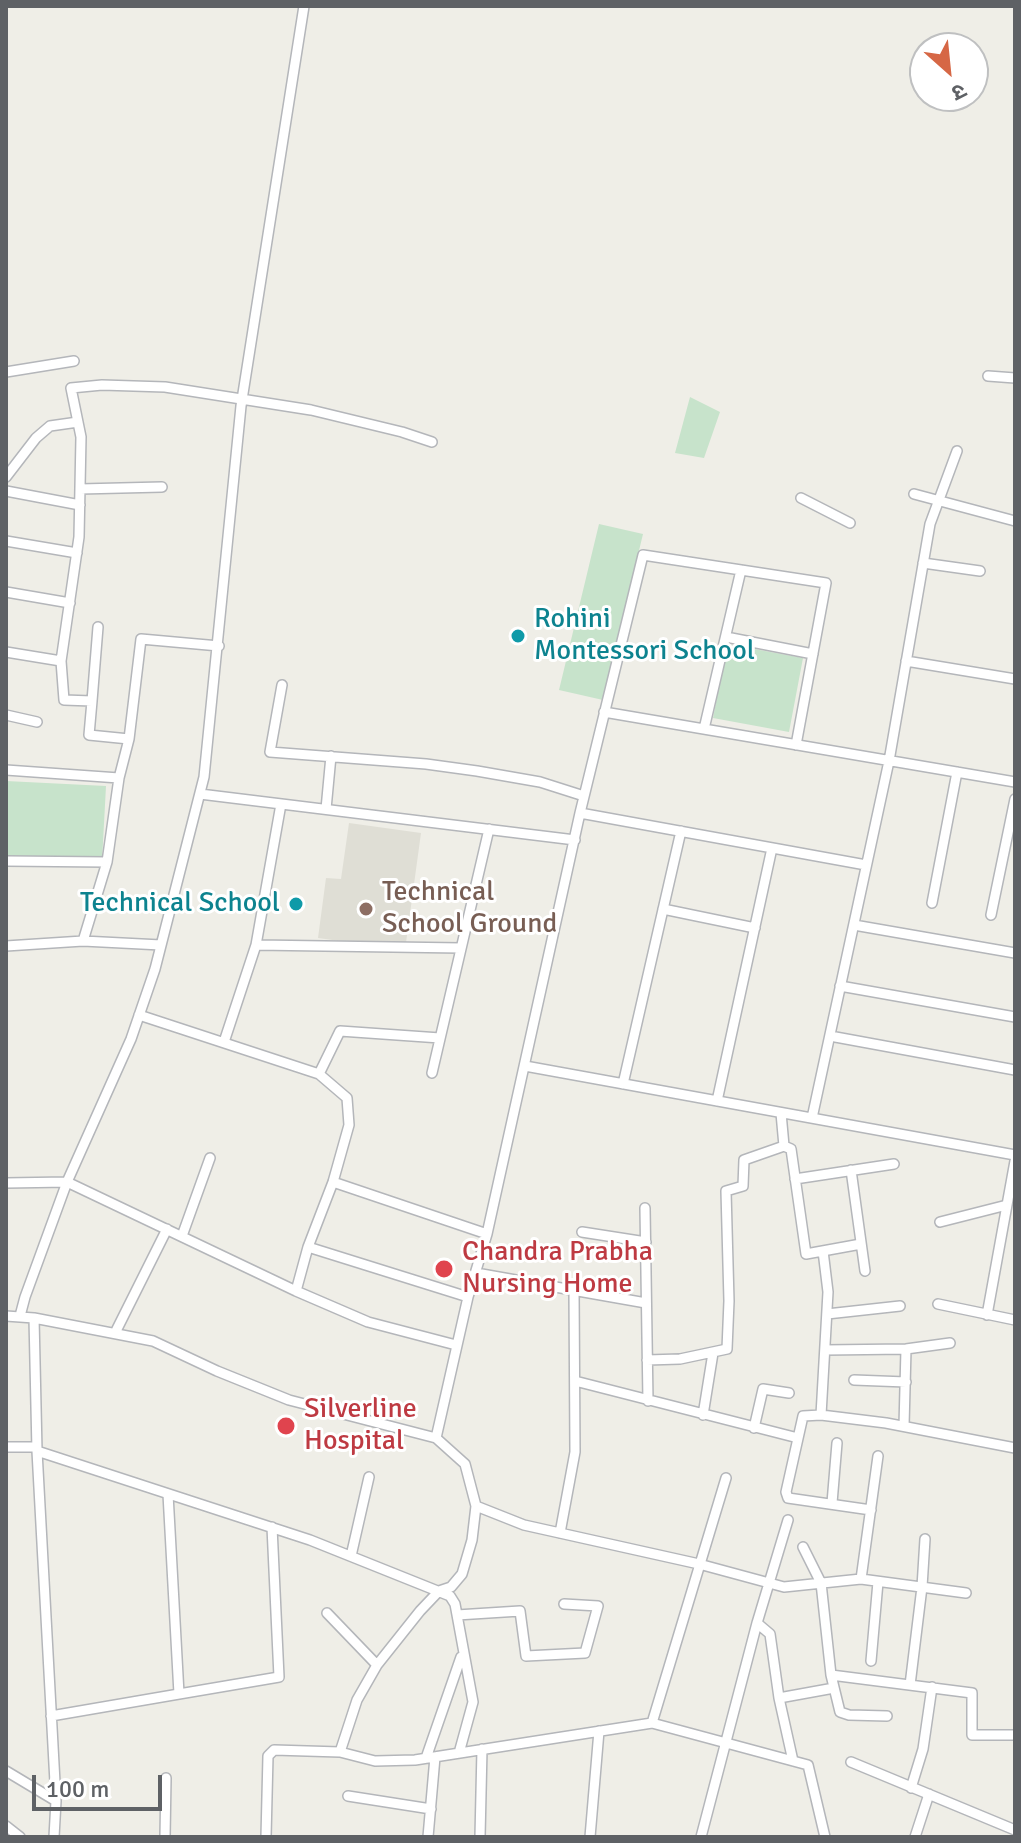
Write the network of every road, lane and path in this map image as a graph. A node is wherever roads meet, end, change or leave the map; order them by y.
1 (304, 6) edge
2 (74, 361) dead end
3 (6, 372) edge
4 (988, 376) dead end
5 (1015, 378) edge
6 (242, 400) junction
7 (78, 422) junction
8 (432, 442) dead end
9 (957, 451) dead end
10 (6, 477) edge
11 (162, 487) dead end
12 (80, 489) junction
13 (6, 491) edge
14 (914, 494) dead end
15 (801, 498) dead end
16 (939, 501) junction
17 (80, 505) junction
18 (1015, 521) edge
19 (850, 523) dead end
20 (6, 541) edge
21 (77, 553) junction
22 (923, 563) junction
23 (741, 570) junction
24 (980, 571) dead end
25 (6, 592) edge
26 (70, 603) junction
27 (98, 627) dead end
28 (726, 637) junction
29 (219, 646) junction
30 (6, 652) edge
31 (813, 654) junction
32 (61, 661) junction
33 (906, 661) junction
34 (1015, 679) edge
35 (282, 685) dead end
36 (92, 701) junction
37 (604, 712) junction
38 (6, 715) edge
39 (37, 722) dead end
40 (704, 729) junction
41 (129, 739) junction
42 (796, 745) junction
43 (331, 756) junction
44 (889, 761) junction
45 (6, 770) edge
46 (957, 772) junction
47 (119, 778) junction
48 (1015, 782) edge
49 (200, 794) junction
50 (584, 796) junction
51 (1015, 799) edge
52 (281, 804) junction
53 (326, 809) junction
54 (580, 813) junction
55 (489, 829) junction
56 (681, 831) junction
57 (575, 840) junction
58 (772, 848) junction
59 (6, 861) edge
60 (107, 862) junction
61 (866, 865) junction
62 (932, 903) dead end
63 (663, 909) junction
64 (991, 915) dead end
65 (854, 925) junction
66 (755, 928) junction
67 (83, 941) junction
68 (161, 945) junction
69 (256, 945) junction
70 (6, 946) edge
71 (461, 948) junction
72 (1015, 953) edge
73 (840, 986) junction
74 (139, 1015) junction
75 (1015, 1017) edge
76 (830, 1036) junction
77 (440, 1038) junction
78 (224, 1042) junction
79 (525, 1066) junction
80 (1015, 1070) edge
81 (432, 1073) dead end
82 (319, 1074) junction
83 (623, 1084) junction
84 (717, 1101) junction
85 (781, 1113) junction
86 (812, 1118) junction
87 (784, 1146) junction
88 (1015, 1155) edge
89 (210, 1158) dead end
90 (1015, 1161) edge
91 (894, 1164) dead end
92 (851, 1170) junction
93 (795, 1179) junction
94 (67, 1182) junction
95 (333, 1182) junction
96 (6, 1183) edge
97 (1010, 1204) edge
98 (645, 1208) dead end
99 (940, 1222) dead end
100 (167, 1229) junction
101 (582, 1232) dead end
102 (487, 1234) junction
103 (182, 1236) junction
104 (646, 1242) junction
105 (861, 1244) junction
106 (308, 1247) junction
107 (823, 1251) junction
108 (865, 1271) dead end
109 (476, 1273) junction
110 (574, 1290) junction
111 (296, 1291) junction
112 (468, 1297) junction
113 (646, 1303) junction
114 (938, 1304) dead end
115 (900, 1306) dead end
116 (827, 1314) junction
117 (987, 1315) junction
118 (6, 1316) edge
119 (20, 1316) junction
120 (34, 1318) junction
121 (1015, 1320) edge
122 (115, 1333) junction
123 (950, 1343) dead end
124 (456, 1345) junction
125 (906, 1349) junction
126 (825, 1350) junction
127 (713, 1353) junction
128 (647, 1360) junction
129 (854, 1380) dead end
130 (575, 1381) junction
131 (906, 1382) junction
132 (789, 1393) dead end
133 (648, 1401) junction
134 (703, 1415) junction
135 (821, 1415) junction
136 (904, 1426) junction
137 (754, 1428) junction
138 (436, 1438) junction
139 (798, 1438) junction
140 (837, 1443) dead end
141 (6, 1447) edge
142 (1015, 1448) edge
143 (37, 1449) junction
144 (878, 1456) dead end
145 (369, 1477) dead end
146 (726, 1478) dead end
147 (168, 1494) junction
148 (832, 1503) junction
149 (476, 1506) junction
150 (871, 1510) junction
151 (788, 1520) dead end
152 (272, 1527) junction
153 (560, 1533) junction
154 (925, 1539) dead end
155 (803, 1547) dead end
156 (351, 1556) junction
157 (699, 1564) junction
158 (861, 1579) junction
159 (878, 1582) junction
160 (768, 1583) junction
161 (821, 1583) junction
162 (922, 1587) junction
163 (439, 1591) junction
164 (966, 1593) dead end
165 (564, 1604) dead end
166 (327, 1613) dead end
167 (457, 1615) junction
168 (757, 1623) junction
169 (463, 1654) junction
170 (871, 1661) dead end
171 (377, 1665) junction
172 (831, 1675) junction
173 (910, 1685) junction
174 (932, 1687) junction
175 (834, 1688) junction
176 (179, 1694) junction
177 (779, 1698) junction
178 (51, 1716) junction
179 (887, 1716) dead end
180 (652, 1723) junction
181 (599, 1731) junction
182 (1015, 1735) edge
183 (727, 1743) junction
184 (482, 1749) junction
185 (340, 1752) junction
186 (459, 1753) junction
187 (430, 1758) junction
188 (793, 1761) junction
189 (851, 1762) dead end
190 (6, 1771) edge
191 (166, 1778) dead end
192 (911, 1788) junction
193 (929, 1794) junction
194 (348, 1796) dead end
195 (56, 1801) junction
196 (431, 1809) junction
197 (6, 1826) edge
198 (1015, 1830) edge
199 (20, 1837) edge
200 (54, 1837) edge
201 (165, 1837) edge
202 (266, 1837) edge
203 (428, 1837) edge
204 (480, 1837) edge
205 (590, 1837) edge
206 (701, 1837) edge
207 (825, 1837) edge
208 (915, 1837) edge

1 - 6 street
2 - 3 street
4 - 5 street
6 - 7 street
6 - 8 street
6 - 29 street
7 - 10 street
7 - 12 street
9 - 16 street
11 - 12 street
12 - 17 street
13 - 17 street
14 - 16 street
15 - 19 street
16 - 18 street
16 - 22 street
17 - 21 street
20 - 21 street
21 - 26 street
22 - 24 street
22 - 33 street
23 - 28 street
23 - 31 street
23 - 37 street
25 - 26 street
26 - 32 street
27 - 36 street
28 - 31 street
28 - 40 street
29 - 41 street
29 - 49 street
30 - 32 street
31 - 42 street
32 - 36 street
33 - 34 street
33 - 44 street
35 - 43 street
36 - 41 street
37 - 40 street
37 - 50 street
38 - 39 street
40 - 42 street
41 - 47 street
42 - 44 street
43 - 50 street
43 - 53 street
44 - 46 street
44 - 61 street
45 - 47 street
46 - 48 street
46 - 62 street
47 - 60 street
49 - 52 street
49 - 68 street
50 - 54 street
51 - 64 street
52 - 53 street
52 - 69 street
53 - 55 street
54 - 56 street
54 - 57 street
55 - 57 street
55 - 71 street
56 - 58 street
56 - 63 street
57 - 79 street
58 - 61 street
58 - 66 street
59 - 60 street
60 - 67 street
61 - 65 street
63 - 66 street
63 - 83 street
65 - 72 street
65 - 73 street
66 - 84 street
67 - 68 street
67 - 70 street
68 - 74 street
69 - 71 street
69 - 78 street
71 - 77 street
73 - 75 street
73 - 76 street
74 - 78 street
74 - 94 street
76 - 80 street
76 - 86 street
77 - 81 street
77 - 82 street
78 - 82 street
79 - 83 street
79 - 102 street
82 - 95 street
83 - 84 street
84 - 85 street
85 - 86 street
85 - 87 street
86 - 88 street
87 - 93 street
87 - 127 street
89 - 103 street
90 - 97 street
91 - 92 street
92 - 93 street
92 - 105 street
93 - 107 street
94 - 96 street
94 - 100 street
94 - 119 street
95 - 102 street
95 - 106 street
97 - 99 street
97 - 117 street
98 - 104 street
100 - 103 street
100 - 122 street
101 - 104 street
102 - 109 street
103 - 111 street
104 - 113 street
105 - 107 street
105 - 108 street
106 - 111 street
106 - 112 street
107 - 116 street
109 - 110 street
109 - 112 street
110 - 113 street
110 - 130 street
111 - 124 street
112 - 124 street
113 - 128 street
114 - 117 street
115 - 116 street
116 - 126 street
117 - 121 street
118 - 119 street
119 - 120 street
120 - 122 street
120 - 143 street
122 - 138 street
123 - 125 street
124 - 138 street
125 - 126 street
125 - 131 street
126 - 135 street
127 - 128 street
127 - 134 street
128 - 133 street
129 - 131 street
130 - 133 street
130 - 153 street
131 - 136 street
132 - 137 street
133 - 134 street
134 - 137 street
135 - 136 street
135 - 139 street
136 - 142 street
137 - 139 street
138 - 149 street
139 - 148 street
140 - 148 street
141 - 143 street
143 - 147 street
143 - 178 street
144 - 150 street
145 - 156 street
146 - 157 street
147 - 152 street
147 - 176 street
148 - 150 street
149 - 153 street
149 - 163 street
150 - 158 street
151 - 160 street
152 - 156 street
152 - 176 street
153 - 157 street
154 - 162 street
155 - 161 street
156 - 163 street
157 - 160 street
157 - 180 street
158 - 159 street
158 - 161 street
159 - 162 street
159 - 170 street
160 - 161 street
160 - 168 street
161 - 172 street
162 - 164 street
162 - 173 street
163 - 167 street
163 - 171 street
165 - 167 street
166 - 171 street
167 - 169 street
168 - 177 street
168 - 183 street
169 - 186 street
169 - 187 street
171 - 185 street
172 - 173 street
172 - 175 street
173 - 174 street
174 - 182 street
174 - 192 street
175 - 177 street
175 - 179 street
176 - 178 street
177 - 188 street
178 - 195 street
180 - 181 street
180 - 183 street
181 - 184 street
181 - 205 street
183 - 188 street
183 - 206 street
184 - 186 street
184 - 204 street
185 - 187 street
185 - 202 street
186 - 187 street
187 - 196 street
188 - 207 street
189 - 192 street
190 - 195 street
191 - 201 street
192 - 193 street
193 - 198 street
193 - 208 street
194 - 196 street
195 - 200 street
196 - 203 street
197 - 199 street

